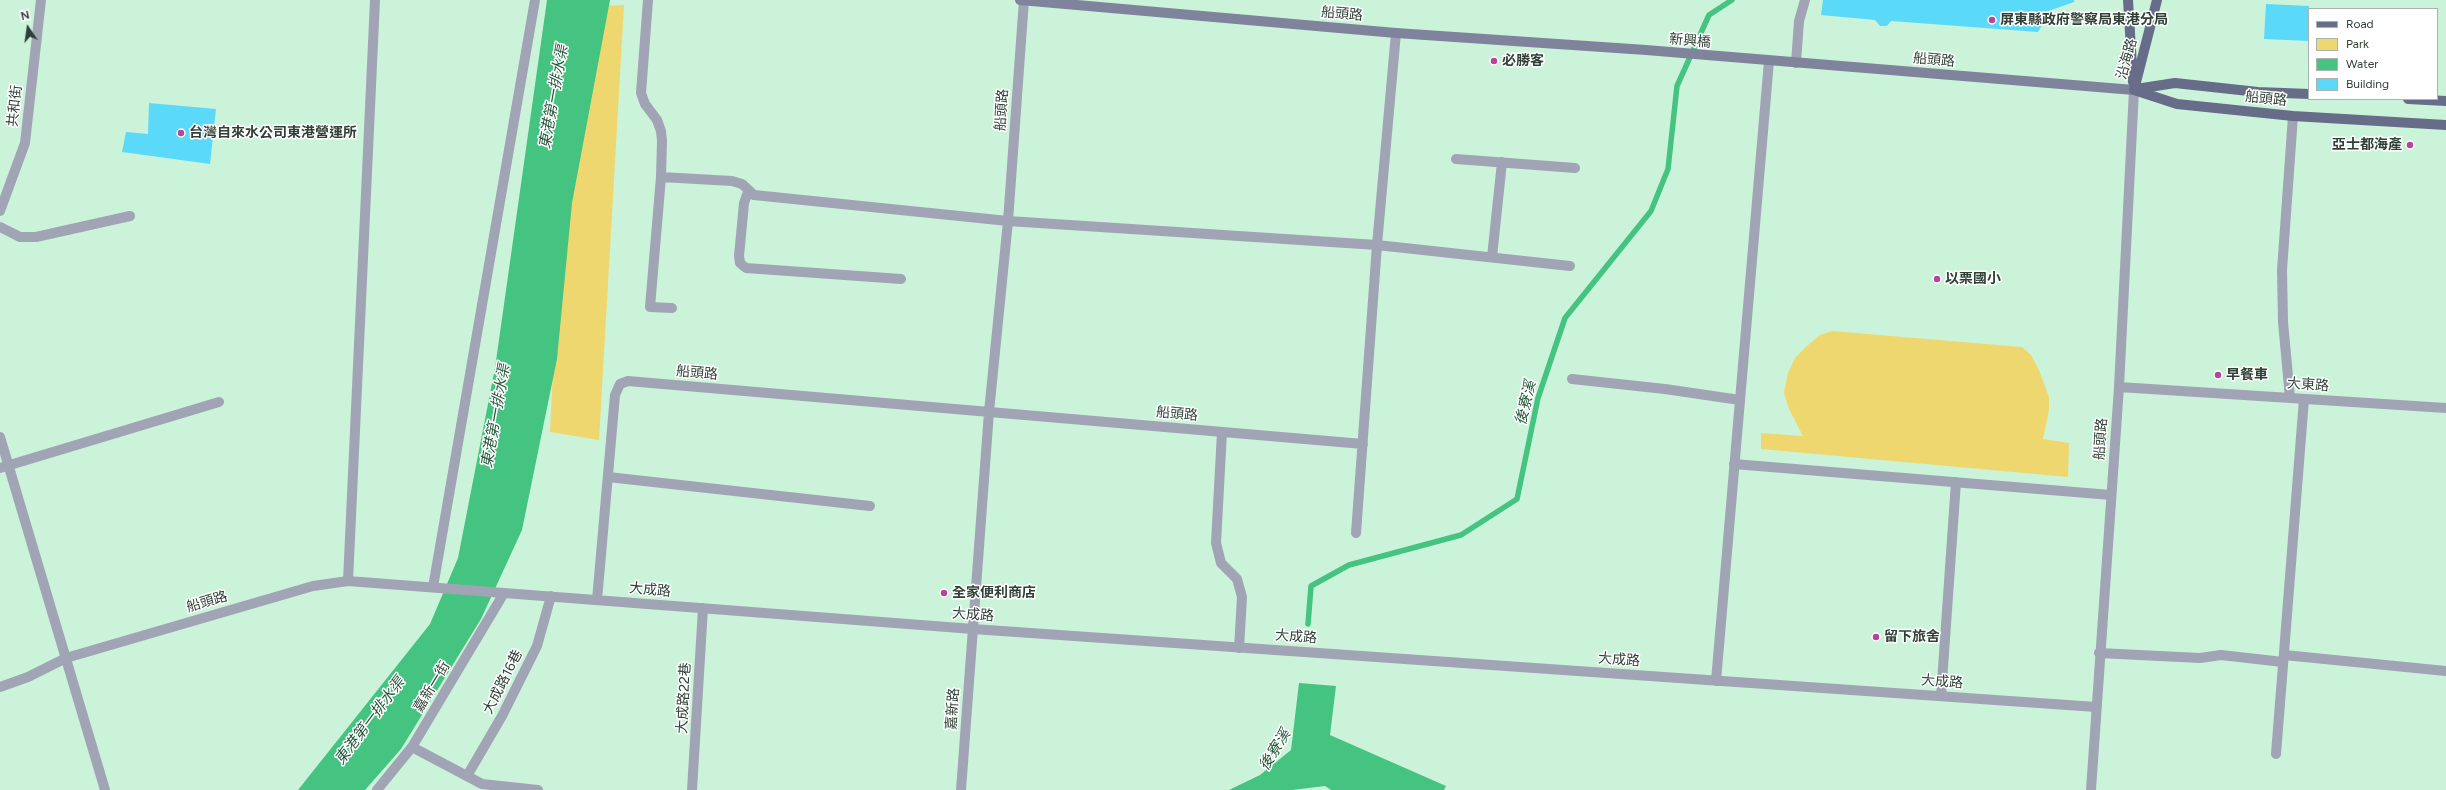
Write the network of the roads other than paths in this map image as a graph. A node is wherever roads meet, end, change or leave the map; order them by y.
1 (41, 0) edge
2 (374, 0) edge
3 (535, 0) edge
4 (648, 0) edge
5 (1020, 0) edge
6 (1024, 0) edge
7 (1805, 0) edge
8 (2128, 0) edge
9 (2157, 0) edge
10 (1396, 33) junction
11 (1646, 50) joint
12 (1731, 58) joint
13 (1769, 61) junction
14 (1796, 63) junction
15 (2134, 90) junction
16 (2308, 94) edge
17 (2427, 100) edge
18 (2446, 101) edge
19 (2294, 116) junction
20 (2446, 125) edge
21 (1456, 159) dead end
22 (1502, 162) junction
23 (1576, 168) dead end
24 (661, 177) junction
25 (748, 192) junction
26 (0, 211) edge
27 (130, 216) dead end
28 (1008, 221) junction
29 (0, 227) edge
30 (1377, 245) junction
31 (1492, 257) junction
32 (1570, 266) dead end
33 (901, 279) dead end
34 (672, 308) dead end
35 (1572, 379) dead end
36 (2119, 387) junction
37 (2290, 398) junction
38 (2304, 399) junction
39 (1740, 400) junction
40 (219, 402) dead end
41 (2446, 408) edge
42 (989, 412) junction
43 (1222, 432) junction
44 (0, 437) edge
45 (1362, 444) junction
46 (1734, 464) junction
47 (4, 467) edge
48 (608, 477) junction
49 (1956, 482) junction
50 (2111, 495) junction
51 (870, 506) dead end
52 (1356, 533) dead end
53 (348, 581) junction
54 (433, 587) junction
55 (499, 592) junction
56 (551, 596) junction
57 (597, 600) junction
58 (703, 608) junction
59 (973, 629) junction
60 (1240, 648) junction
61 (2099, 653) junction
62 (66, 658) junction
63 (2284, 659) junction
64 (2446, 671) edge
65 (1716, 681) junction
66 (0, 687) edge
67 (1941, 696) junction
68 (2096, 707) junction
69 (412, 747) junction
70 (2276, 754) dead end
71 (467, 776) junction
72 (105, 790) edge
73 (377, 790) edge
74 (538, 790) edge
75 (692, 790) edge
76 (960, 790) edge
77 (2091, 790) edge

1 - 26 street, 共和街
2 - 53 street
3 - 54 street
4 - 24 street
5 - 6 main road, 船頭路
6 - 10 main road, 船頭路
6 - 28 street, 船頭路
7 - 14 street
8 - 15 main road, 沿海路
9 - 15 main road, 沿海路
10 - 11 main road, 船頭路
10 - 30 street
11 - 12 main road, 新興橋
12 - 13 main road, 船頭路
13 - 14 main road, 船頭路
13 - 39 street
14 - 15 main road, 船頭路
15 - 16 main road, 船頭路
15 - 19 main road, 船頭路
15 - 36 street, 船頭路
17 - 18 main road
19 - 20 main road, 船頭路
19 - 37 street
21 - 22 street
22 - 23 street
22 - 31 street
24 - 25 street
24 - 34 street
25 - 28 street
25 - 33 street
27 - 29 street
28 - 30 street
28 - 42 street, 船頭路
30 - 31 street
30 - 45 street
31 - 32 street
35 - 39 street
36 - 37 street, 大東路
36 - 50 street, 船頭路
37 - 38 street, 大東路
38 - 41 street, 大東路
38 - 63 street
39 - 46 street
40 - 47 street
42 - 43 street, 船頭路
42 - 48 street, 船頭路
42 - 59 street, 船頭路
43 - 45 street, 船頭路
43 - 60 street
44 - 47 street
45 - 52 street
46 - 49 street
46 - 65 street
47 - 62 street
48 - 51 street
48 - 57 street, 船頭路
49 - 50 street
49 - 67 street
50 - 61 street, 船頭路
53 - 54 street, 船頭路
53 - 62 street, 船頭路
54 - 55 street, 船頭路
55 - 56 street, 大成路
55 - 69 street, 嘉新一街
56 - 57 street, 大成路
56 - 71 street, 大成路16巷
57 - 58 street, 大成路
58 - 59 street, 大成路
58 - 75 street, 大成路22巷
59 - 60 street, 大成路
59 - 76 street, 嘉新路
60 - 65 street, 大成路
61 - 63 street
61 - 68 street, 船頭路
62 - 66 street, 船頭路
62 - 72 street
63 - 64 street
63 - 70 street
65 - 67 street, 大成路
67 - 68 street, 大成路
68 - 77 street, 船頭路
69 - 71 street
69 - 73 street, 嘉新一街
71 - 74 street

